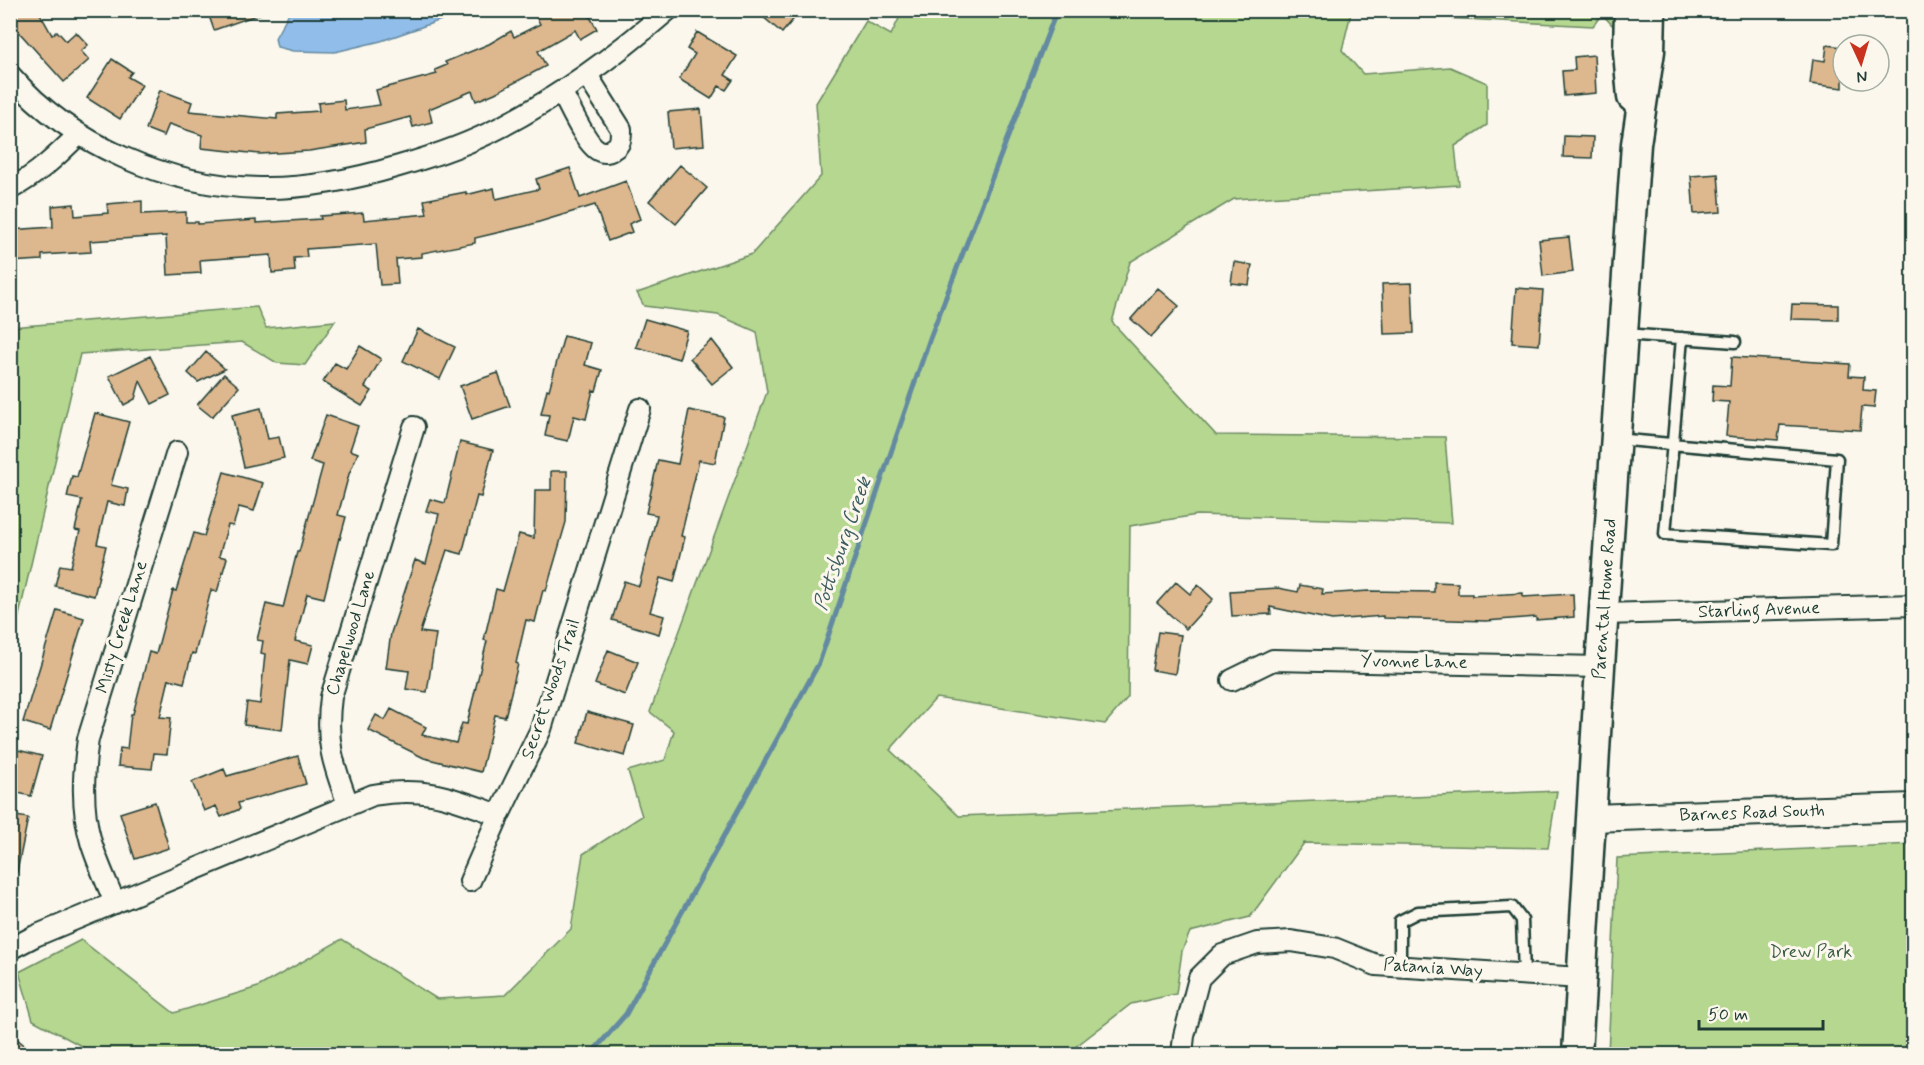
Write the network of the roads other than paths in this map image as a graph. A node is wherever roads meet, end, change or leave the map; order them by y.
1 (669, 10) edge
2 (1629, 10) edge
3 (1651, 10) edge
4 (10, 75) edge
5 (587, 75) junction
6 (562, 93) junction
7 (79, 134) junction
8 (1636, 144) junction
9 (10, 189) edge
10 (1623, 334) junction
11 (1682, 338) junction
12 (1735, 342) dead end
13 (640, 409) dead end
14 (414, 427) dead end
15 (1615, 439) junction
16 (1672, 444) junction
17 (177, 452) dead end
18 (1914, 605) edge
19 (1604, 614) junction
20 (1600, 667) junction
21 (1232, 680) dead end
22 (348, 804) junction
23 (1914, 807) edge
24 (499, 815) junction
25 (1591, 818) junction
26 (470, 881) dead end
27 (115, 903) junction
28 (10, 949) edge
29 (1400, 966) junction
30 (1524, 974) junction
31 (1581, 978) junction
32 (1182, 1054) edge
33 (1576, 1054) edge

1 - 5 street
2 - 8 main road, Parental Home Road
3 - 8 main road, Parental Home Road
4 - 7 street
5 - 6 street
5 - 6 street
6 - 7 street
7 - 9 street
8 - 10 main road, Parental Home Road
10 - 11 lane
10 - 15 main road, Parental Home Road
11 - 12 lane
11 - 16 lane
13 - 24 street, Secret Woods Trail
14 - 22 street, Chapelwood Lane
15 - 16 lane
15 - 19 main road, Parental Home Road
16 - 16 lane
17 - 27 street, Misty Creek Lane
18 - 19 street, Starling Avenue
19 - 20 main road, Parental Home Road
20 - 21 street, Yvonne Lane
20 - 25 main road, Parental Home Road
22 - 24 street
22 - 27 street
23 - 25 street, Barnes Road South
24 - 26 street, Secret Woods Trail
25 - 31 main road, Parental Home Road
27 - 28 street
29 - 30 street, Patania Way
29 - 30 lane
29 - 32 street, Patania Way
30 - 31 street, Patania Way
31 - 33 main road, Parental Home Road

